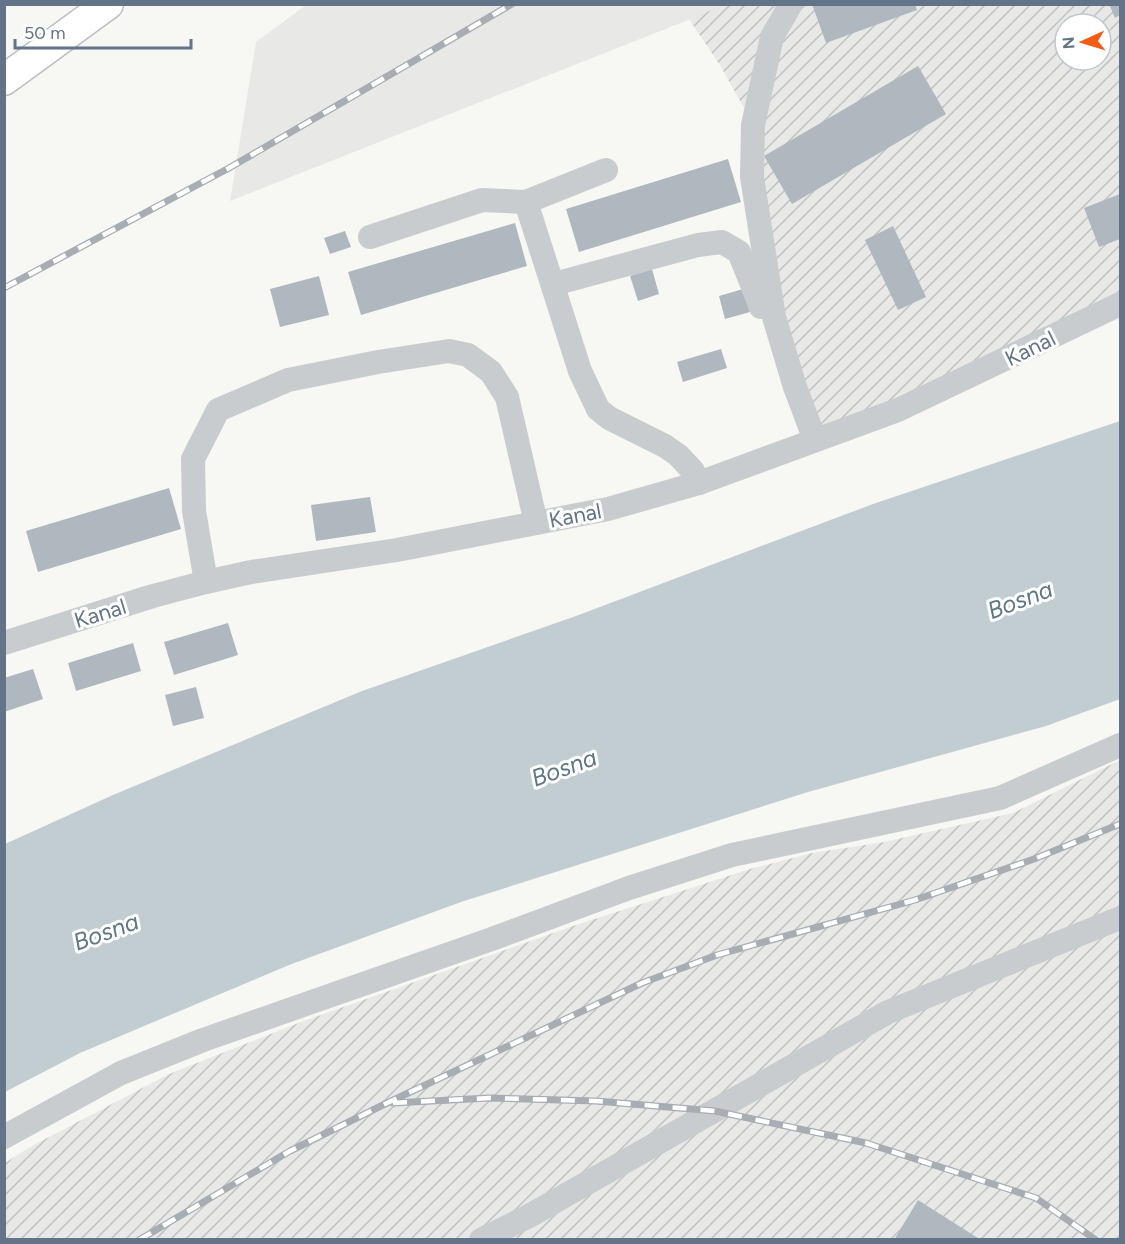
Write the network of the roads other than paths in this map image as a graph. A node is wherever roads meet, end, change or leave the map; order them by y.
1 (108, 4) edge
2 (791, 4) edge
3 (4, 80) edge
4 (606, 170) dead end
5 (526, 202) junction
6 (370, 237) dead end
7 (554, 284) junction
8 (1120, 304) edge
9 (774, 318) junction
10 (815, 440) junction
11 (699, 483) junction
12 (536, 523) junction
13 (206, 582) junction
14 (4, 643) edge
15 (1120, 745) edge
16 (1120, 918) edge
17 (4, 1137) edge
18 (481, 1239) edge

1 - 3 main road
2 - 9 street
4 - 5 street
5 - 6 street
5 - 7 street
7 - 9 street
7 - 11 street
8 - 10 street, Kanal
9 - 10 street
10 - 11 street, Kanal
11 - 12 street, Kanal
12 - 13 street, Kanal
12 - 13 street
13 - 14 street, Kanal
15 - 17 street
16 - 18 street

